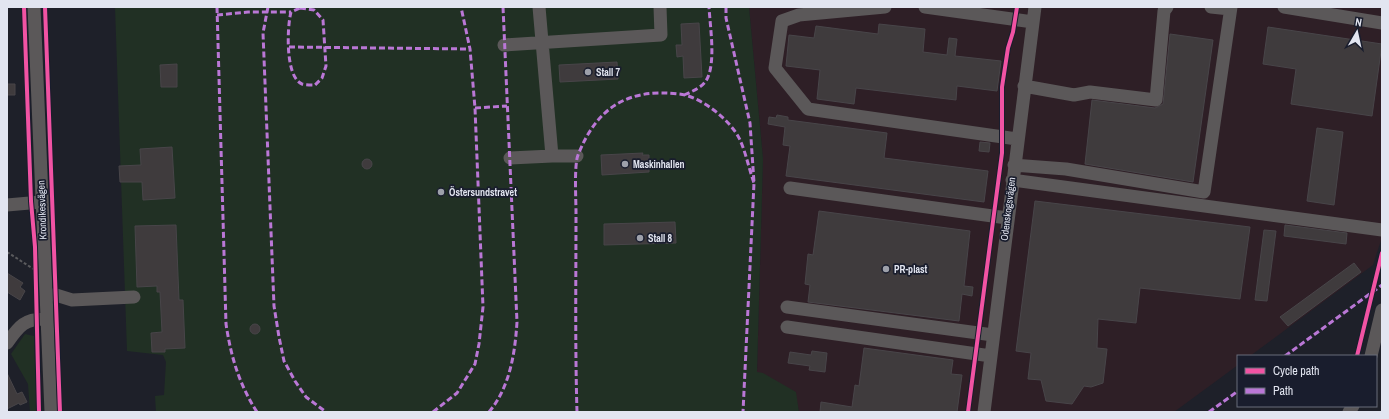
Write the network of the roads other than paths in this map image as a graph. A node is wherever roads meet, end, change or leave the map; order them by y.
1 (34, 7) edge
2 (539, 7) edge
3 (660, 7) edge
4 (885, 7) edge
5 (925, 7) edge
6 (1035, 7) edge
7 (1167, 7) edge
8 (1211, 7) edge
9 (1288, 7) edge
10 (1230, 8) edge
11 (799, 11) edge
12 (1000, 12) edge
13 (1033, 22) junction
14 (1382, 23) edge
15 (541, 42) junction
16 (504, 45) dead end
17 (1024, 86) junction
18 (1017, 139) junction
19 (552, 156) junction
20 (577, 156) dead end
21 (510, 158) dead end
22 (1014, 165) junction
23 (1012, 180) junction
24 (790, 188) dead end
25 (42, 202) junction
26 (7, 205) edge
27 (1007, 218) junction
28 (1382, 230) edge
29 (46, 295) junction
30 (134, 297) dead end
31 (787, 307) dead end
32 (1382, 310) edge
33 (47, 319) junction
34 (787, 327) dead end
35 (993, 335) junction
36 (7, 343) edge
37 (1371, 355) edge
38 (991, 356) junction
39 (51, 412) edge
40 (984, 412) edge

1 - 25 street, Krondikesvägen
2 - 15 street
3 - 15 street
4 - 11 street
5 - 12 street
6 - 13 street, Odenskogsvägen
7 - 17 street
8 - 10 street
9 - 14 street
10 - 22 street
11 - 18 street
12 - 13 street
13 - 17 street, Odenskogsvägen
15 - 16 street
15 - 19 street
17 - 18 street, Odenskogsvägen
18 - 22 street, Odenskogsvägen
19 - 20 street
19 - 21 street
22 - 23 street, Odenskogsvägen
23 - 27 street, Odenskogsvägen
23 - 28 street
24 - 27 street
25 - 26 street
25 - 29 street, Krondikesvägen
27 - 35 street, Odenskogsvägen
29 - 30 street
29 - 33 street, Krondikesvägen
31 - 35 street
32 - 37 street
33 - 36 street
33 - 39 street, Krondikesvägen
34 - 38 street
35 - 38 street, Odenskogsvägen
38 - 40 street, Odenskogsvägen

